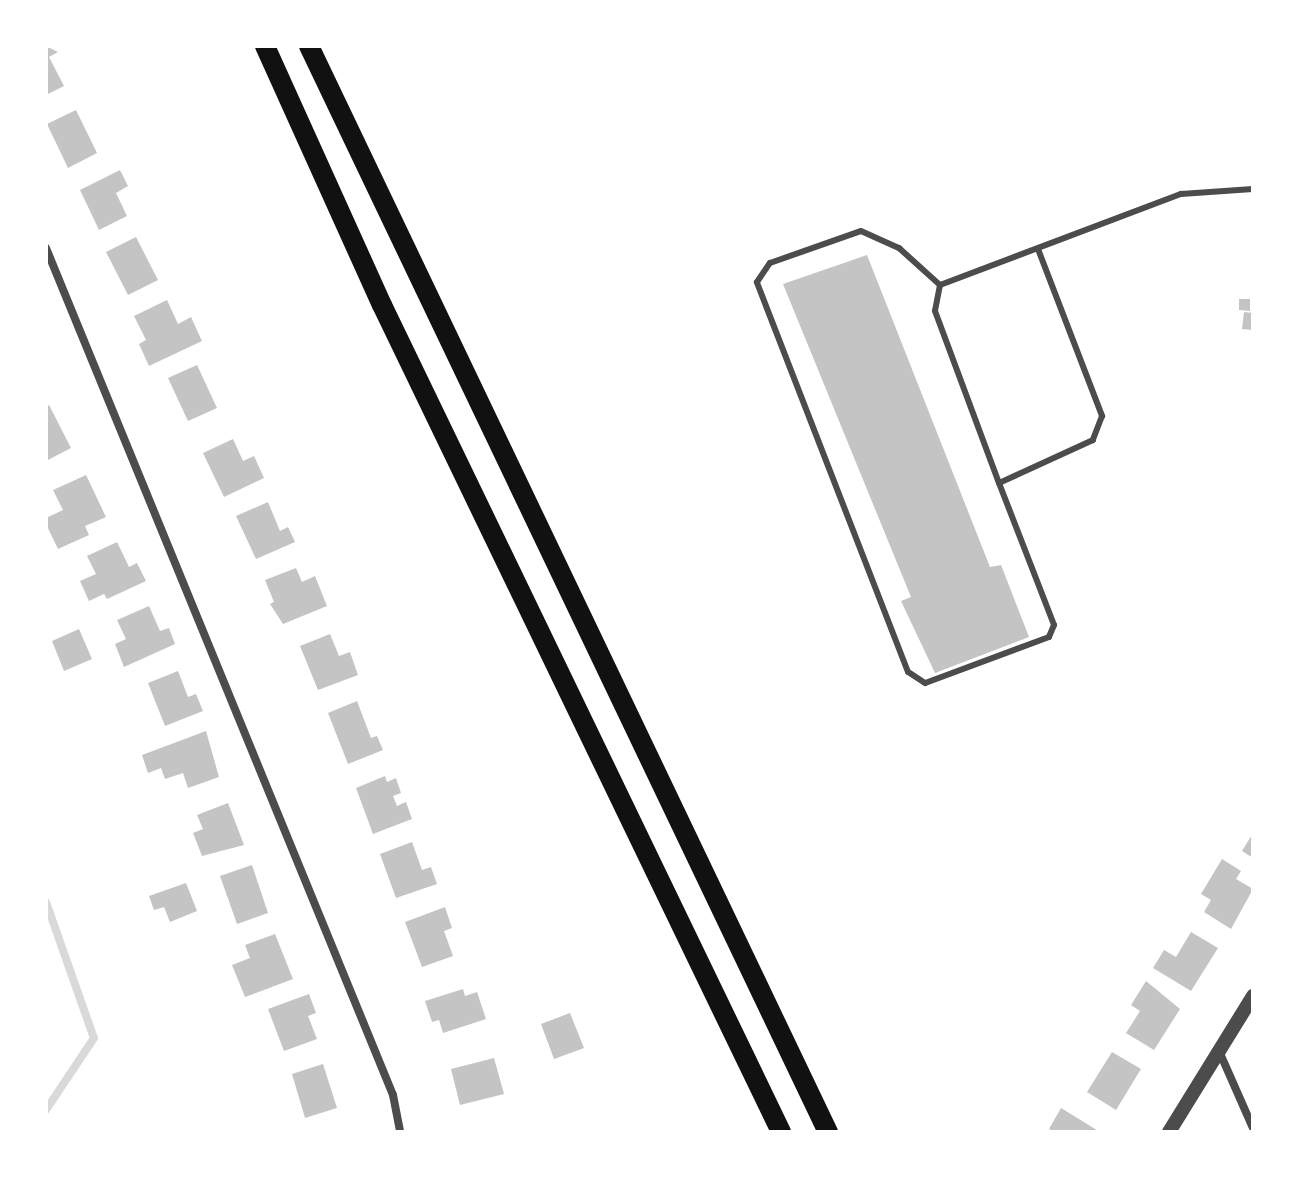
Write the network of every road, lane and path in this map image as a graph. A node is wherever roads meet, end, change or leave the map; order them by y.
1 (265, 46) edge
2 (309, 46) edge
3 (1253, 189) edge
4 (46, 248) edge
5 (1038, 249) junction
6 (940, 285) junction
7 (999, 483) junction
8 (1253, 996) edge
9 (1218, 1050) junction
10 (1253, 1128) edge
11 (400, 1132) edge
12 (781, 1132) edge
13 (828, 1132) edge
14 (1169, 1132) edge

1 - 12 highway
2 - 13 highway
3 - 5 lane
4 - 11 street
5 - 6 lane
5 - 7 lane
6 - 7 lane
6 - 7 lane
8 - 9 street
9 - 10 street
9 - 14 street

